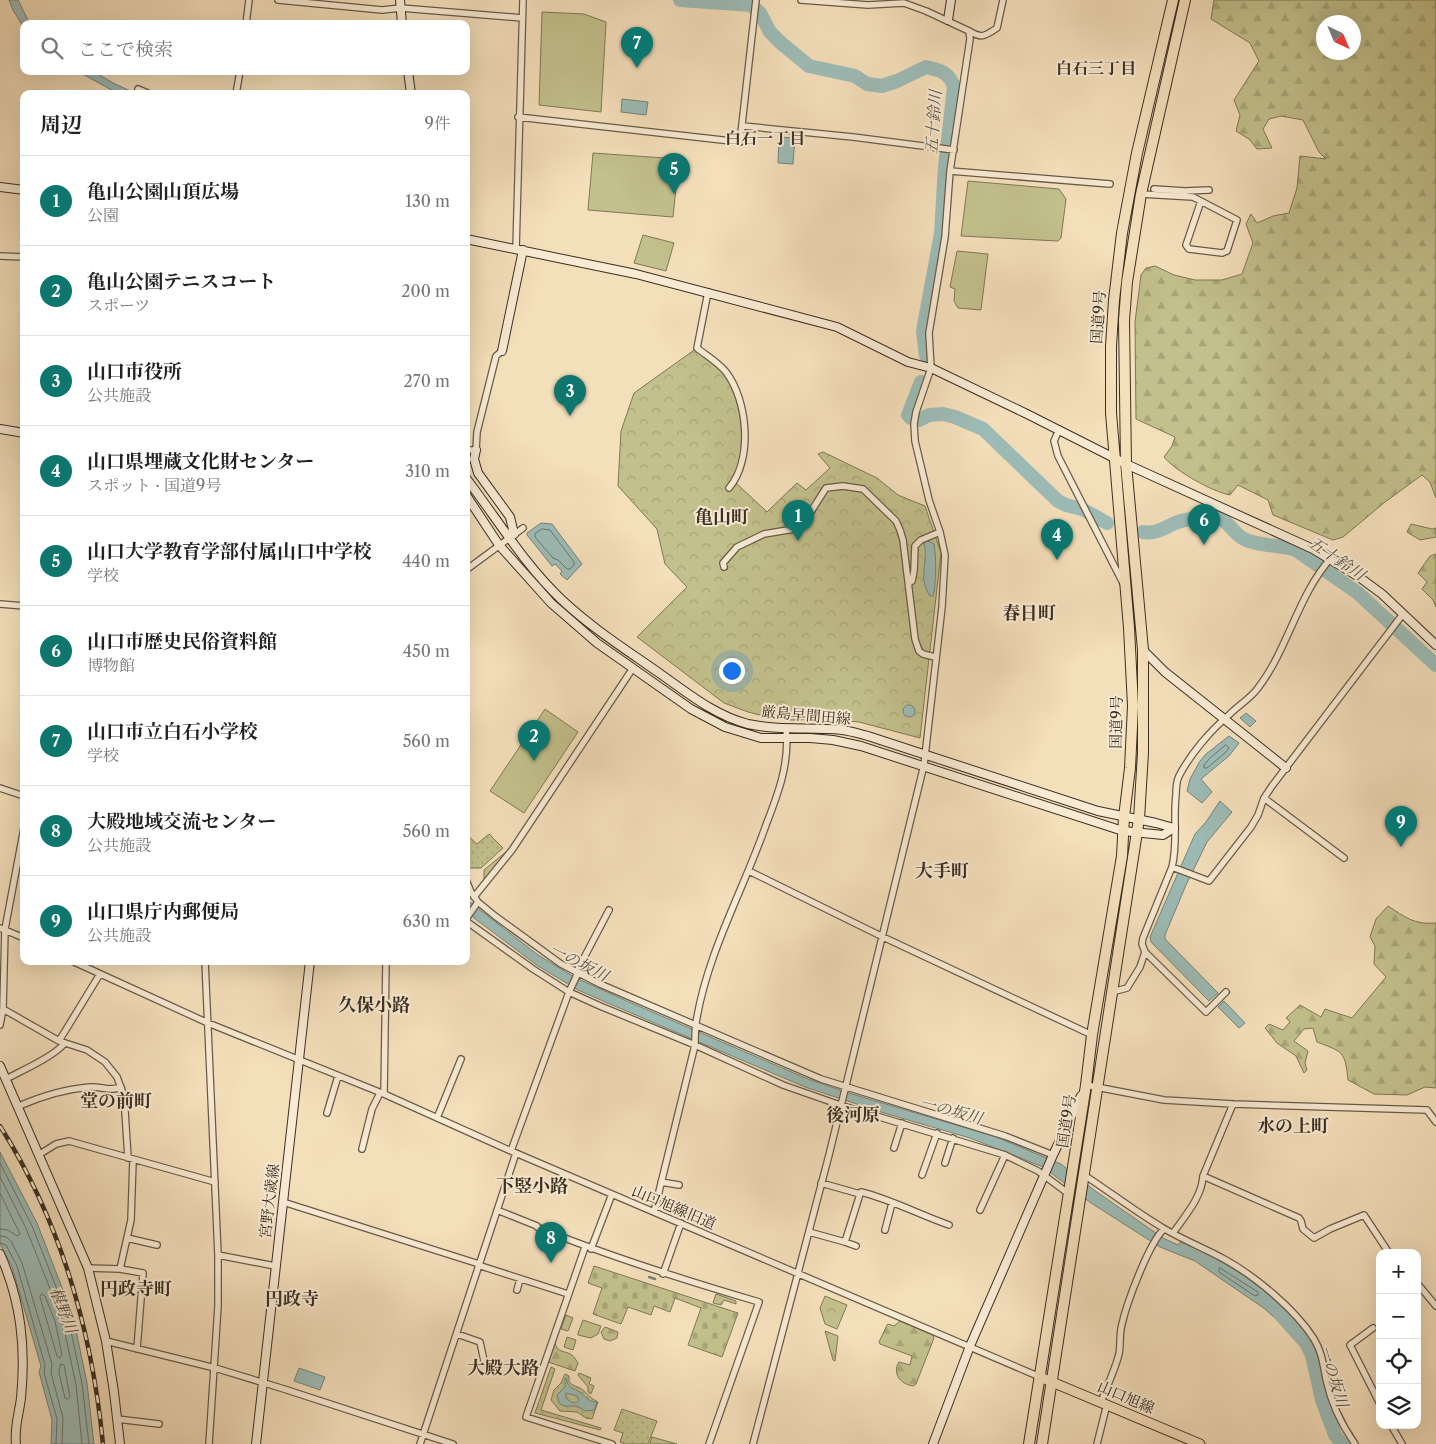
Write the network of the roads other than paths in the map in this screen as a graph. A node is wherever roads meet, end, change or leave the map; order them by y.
1 (248, 0) edge
2 (278, 0) edge
3 (523, 0) edge
4 (803, 0) edge
5 (951, 0) edge
6 (1003, 0) edge
7 (1173, 0) edge
8 (1185, 0) edge
9 (756, 1) edge
10 (884, 2) edge
11 (400, 4) edge
12 (522, 18) junction
13 (246, 20) edge
14 (402, 20) edge
15 (948, 20) junction
16 (969, 31) junction
17 (239, 75) edge
18 (409, 75) edge
19 (237, 90) edge
20 (410, 90) edge
21 (518, 117) junction
22 (742, 126) junction
23 (949, 150) junction
24 (950, 171) junction
25 (1110, 184) dead end
26 (0, 187) edge
27 (1154, 189) dead end
28 (20, 190) edge
29 (1209, 190) dead end
30 (1140, 194) junction
31 (1185, 194) junction
32 (1200, 201) junction
33 (470, 240) edge
34 (520, 250) junction
35 (0, 256) edge
36 (20, 257) edge
37 (708, 292) junction
38 (502, 351) joint
39 (931, 368) junction
40 (0, 429) edge
41 (1059, 430) junction
42 (20, 432) edge
43 (470, 450) edge
44 (476, 450) junction
45 (1114, 458) junction
46 (1126, 464) junction
47 (470, 483) edge
48 (729, 488) dead end
49 (470, 501) edge
50 (523, 528) dead end
51 (940, 532) junction
52 (511, 536) junction
53 (499, 545) junction
54 (1329, 561) junction
55 (470, 567) edge
56 (724, 567) dead end
57 (909, 583) junction
58 (1125, 587) junction
59 (0, 604) edge
60 (20, 606) edge
61 (1403, 614) junction
62 (1436, 645) edge
63 (1143, 650) junction
64 (935, 657) junction
65 (633, 668) junction
66 (1224, 718) junction
67 (786, 729) junction
68 (787, 739) junction
69 (924, 754) junction
70 (924, 765) junction
71 (1286, 768) junction
72 (0, 788) edge
73 (20, 795) edge
74 (1264, 798) junction
75 (1124, 817) junction
76 (1139, 819) junction
77 (1174, 828) junction
78 (1123, 831) junction
79 (1136, 833) junction
80 (20, 847) edge
81 (1344, 858) dead end
82 (1174, 868) junction
83 (749, 871) junction
84 (470, 888) edge
85 (476, 901) junction
86 (609, 910) dead end
87 (470, 914) edge
88 (470, 922) edge
89 (3, 929) edge
90 (20, 936) edge
91 (883, 937) junction
92 (1145, 952) junction
93 (81, 965) edge
94 (205, 965) edge
95 (310, 965) edge
96 (386, 965) edge
97 (100, 974) junction
98 (577, 974) junction
99 (569, 990) junction
100 (1112, 992) junction
101 (1226, 992) dead end
102 (3, 1009) junction
103 (208, 1023) junction
104 (0, 1025) edge
105 (696, 1026) junction
106 (1092, 1035) junction
107 (62, 1042) junction
108 (695, 1044) junction
109 (299, 1059) junction
110 (461, 1059) dead end
111 (0, 1066) edge
112 (338, 1076) junction
113 (6, 1078) junction
114 (1086, 1085) junction
115 (121, 1087) junction
116 (1098, 1088) junction
117 (845, 1089) junction
118 (382, 1094) junction
119 (841, 1103) junction
120 (1233, 1104) junction
121 (19, 1106) junction
122 (327, 1113) dead end
123 (436, 1118) junction
124 (1436, 1122) edge
125 (902, 1123) junction
126 (937, 1133) junction
127 (953, 1138) junction
128 (362, 1148) dead end
129 (894, 1148) dead end
130 (514, 1152) junction
131 (40, 1154) junction
132 (1005, 1155) junction
133 (1052, 1156) junction
134 (130, 1159) junction
135 (945, 1163) dead end
136 (1045, 1173) junction
137 (922, 1175) dead end
138 (1084, 1176) junction
139 (1203, 1176) junction
140 (215, 1182) junction
141 (661, 1182) junction
142 (821, 1183) junction
143 (679, 1185) dead end
144 (1070, 1192) junction
145 (612, 1194) junction
146 (860, 1194) junction
147 (282, 1202) junction
148 (892, 1203) junction
149 (496, 1210) junction
150 (980, 1210) dead end
151 (654, 1212) junction
152 (681, 1223) junction
153 (949, 1225) dead end
154 (885, 1230) dead end
155 (1162, 1231) junction
156 (809, 1232) junction
157 (1173, 1233) junction
158 (127, 1238) junction
159 (845, 1242) junction
160 (157, 1245) dead end
161 (856, 1246) dead end
162 (588, 1248) junction
163 (1386, 1249) edge
164 (0, 1254) edge
165 (218, 1255) junction
166 (478, 1264) junction
167 (275, 1266) junction
168 (88, 1268) junction
169 (120, 1269) junction
170 (663, 1274) junction
171 (799, 1274) junction
172 (520, 1279) junction
173 (1421, 1288) edge
174 (517, 1290) dead end
175 (568, 1294) junction
176 (1436, 1306) edge
177 (1374, 1328) dead end
178 (457, 1334) junction
179 (106, 1341) junction
180 (970, 1346) junction
181 (138, 1349) junction
182 (494, 1364) dead end
183 (214, 1368) junction
184 (1040, 1377) junction
185 (263, 1382) junction
186 (1052, 1382) junction
187 (1376, 1396) edge
188 (1104, 1403) junction
189 (117, 1419) junction
190 (159, 1424) dead end
191 (1393, 1429) edge
192 (423, 1435) junction
193 (16, 1444) edge
194 (120, 1444) edge
195 (209, 1444) edge
196 (256, 1444) edge
197 (420, 1444) edge
198 (453, 1444) edge
199 (612, 1444) edge
200 (709, 1444) edge
201 (753, 1444) edge
202 (933, 1444) edge
203 (1029, 1444) edge
204 (1042, 1444) edge
205 (1097, 1444) edge
206 (1200, 1444) edge
207 (1355, 1444) edge
208 (1402, 1444) edge

1 - 13 street
2 - 11 street
3 - 12 street
4 - 10 street
5 - 15 street
6 - 16 street
7 - 45 highway, 国道9号
8 - 30 highway, 国道9号
9 - 22 street
10 - 15 street
11 - 12 street
11 - 14 street
12 - 21 street
15 - 16 street
16 - 23 street
17 - 19 street
18 - 20 street
21 - 22 street
21 - 34 street
22 - 23 street
23 - 24 street
24 - 25 street
24 - 39 street
26 - 28 street
27 - 31 street
29 - 31 street
30 - 31 street
30 - 46 highway, 国道9号
31 - 32 street
32 - 32 street
33 - 34 street
34 - 37 street
34 - 38 street
35 - 36 street
37 - 39 street
37 - 48 street
38 - 44 street
39 - 41 street
39 - 51 street
40 - 42 street
41 - 45 street
41 - 58 street
43 - 44 street
44 - 52 street
45 - 46 street
45 - 58 highway, 国道9号
46 - 54 street
46 - 63 highway, 国道9号
47 - 52 street, 厳島早間田線
49 - 53 street, 厳島早間田線
50 - 52 street
51 - 57 street
51 - 64 street
52 - 53 street
52 - 67 street, 厳島早間田線
53 - 55 street
53 - 65 street, 厳島早間田線
54 - 61 street
54 - 66 street
56 - 57 street
57 - 64 street
58 - 75 highway, 国道9号
59 - 60 street
61 - 62 street
61 - 71 street
63 - 66 street
63 - 76 highway, 国道9号
64 - 69 street
65 - 68 street, 厳島早間田線
65 - 85 street
66 - 71 street
66 - 77 street
67 - 68 street
67 - 69 street, 厳島早間田線
68 - 70 street, 厳島早間田線
68 - 83 street
69 - 70 street
69 - 75 street, 厳島早間田線
70 - 78 street, 厳島早間田線
70 - 91 street
71 - 74 street
72 - 73 street
74 - 81 street
74 - 82 street
75 - 76 street, 厳島早間田線
75 - 78 highway, 国道9号
76 - 77 street, 厳島早間田線
76 - 79 highway, 国道9号
77 - 79 street, 厳島早間田線
77 - 82 street
78 - 79 street, 厳島早間田線
78 - 106 highway, 国道9号
79 - 100 highway, 国道9号
80 - 89 street
82 - 92 street
83 - 91 street
83 - 105 street
84 - 85 street
85 - 87 street
85 - 98 street
86 - 98 street
88 - 99 street
89 - 90 street
89 - 102 street
91 - 106 street
91 - 117 street
92 - 100 street
92 - 101 street
93 - 97 street, 山口旭線旧道
94 - 103 street
95 - 109 street, 宮野大歳線
96 - 118 street
97 - 103 street, 山口旭線旧道
97 - 107 street
98 - 99 street
98 - 105 street
99 - 108 street
99 - 130 street
100 - 116 highway, 国道9号
102 - 104 street
102 - 107 street
103 - 109 street, 山口旭線旧道
103 - 140 street
105 - 108 street
105 - 117 street
106 - 114 highway, 国道9号
107 - 113 street
107 - 115 street
108 - 119 street
108 - 141 street
109 - 112 street, 山口旭線旧道
109 - 147 street, 宮野大歳線
110 - 123 street
111 - 113 street
112 - 118 street, 山口旭線旧道
112 - 122 street
113 - 121 street
114 - 116 street
114 - 133 street
114 - 144 highway, 国道9号
115 - 121 street
115 - 134 street
116 - 120 street
116 - 138 highway, 国道9号
117 - 119 street
117 - 133 street
118 - 123 street, 山口旭線旧道
118 - 128 street
119 - 125 street
119 - 142 street
120 - 124 street
120 - 139 street
121 - 131 street
123 - 130 street, 山口旭線旧道
125 - 126 street
125 - 129 street
126 - 127 street
126 - 137 street
127 - 132 street
127 - 135 street
130 - 145 street, 山口旭線旧道
130 - 149 street
131 - 134 street
131 - 168 street
132 - 136 street
132 - 150 street
133 - 136 street
134 - 140 street
134 - 158 street
136 - 144 street
136 - 180 street
138 - 155 street
138 - 186 highway, 国道9号
139 - 157 street
139 - 163 street
140 - 165 street
141 - 143 street
141 - 151 street
142 - 146 street
142 - 156 street
144 - 184 highway, 国道9号
145 - 151 street, 山口旭線旧道
145 - 162 street
146 - 148 street
146 - 159 street
147 - 166 street
147 - 167 street, 宮野大歳線
148 - 153 street
148 - 154 street
149 - 162 street
149 - 166 street
151 - 152 street, 山口旭線旧道
152 - 170 street
152 - 171 street, 山口旭線旧道
155 - 157 street
155 - 188 street
156 - 159 street
156 - 171 street
157 - 207 street
158 - 160 street
158 - 169 street
159 - 161 street
162 - 170 street
162 - 175 street
164 - 193 street
165 - 167 street
165 - 183 street
166 - 172 street
166 - 178 street
167 - 185 street, 宮野大歳線
168 - 169 street
168 - 179 street
169 - 181 street
170 - 200 street
171 - 180 street, 山口旭線旧道
171 - 201 street
172 - 174 street
172 - 175 street
173 - 176 street
175 - 199 street
177 - 187 street
178 - 182 street
178 - 192 street
179 - 181 street
179 - 189 street
180 - 184 street, 山口旭線旧道
180 - 202 street
181 - 183 street
183 - 185 street
183 - 195 street
184 - 186 main road, 山口旭線
184 - 203 highway, 国道9号
185 - 192 street
185 - 196 street, 宮野大歳線
186 - 188 main road, 山口旭線
186 - 204 highway, 国道9号
188 - 205 street
188 - 206 main road, 山口旭線
189 - 190 street
189 - 194 street
191 - 208 street
192 - 197 street
192 - 198 street

